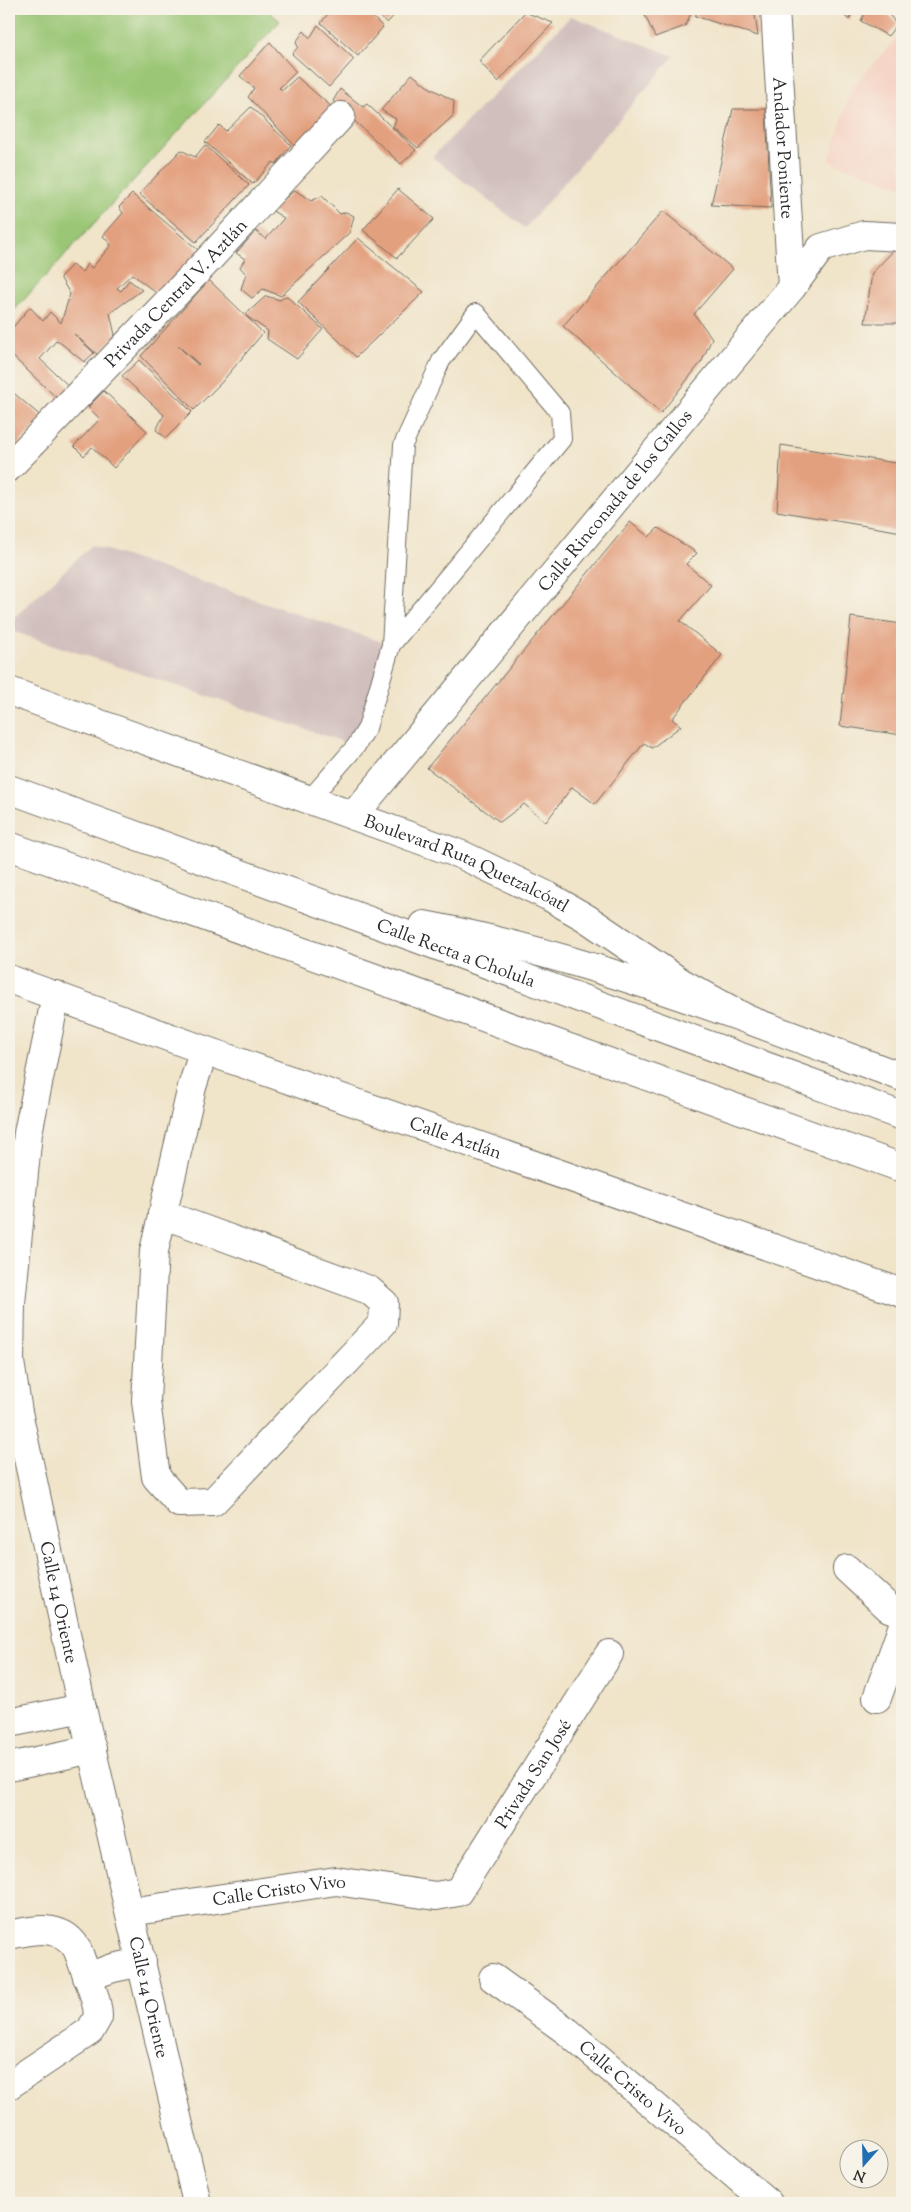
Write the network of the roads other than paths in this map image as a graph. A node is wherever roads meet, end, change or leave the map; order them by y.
1 (775, 9) edge
2 (341, 116) dead end
3 (902, 236) edge
4 (792, 287) junction
5 (9, 467) edge
6 (391, 645) junction
7 (9, 691) edge
8 (9, 789) edge
9 (309, 800) junction
10 (353, 816) junction
11 (9, 846) edge
12 (339, 909) junction
13 (9, 979) edge
14 (56, 996) junction
15 (749, 1020) junction
16 (204, 1050) junction
17 (902, 1077) edge
18 (902, 1116) edge
19 (902, 1168) edge
20 (162, 1214) junction
21 (902, 1293) edge
22 (9, 1362) edge
23 (847, 1569) dead end
24 (902, 1614) edge
25 (902, 1628) edge
26 (609, 1654) dead end
27 (877, 1698) dead end
28 (82, 1708) junction
29 (9, 1723) edge
30 (92, 1749) junction
31 (9, 1767) edge
32 (458, 1892) joint
33 (130, 1912) junction
34 (9, 1934) edge
35 (142, 1962) junction
36 (87, 1977) junction
37 (493, 1978) dead end
38 (9, 2085) edge
39 (197, 2203) edge
40 (768, 2203) edge

1 - 4 street, Andador Poniente
2 - 5 street, Privada Central V. Aztlán
3 - 4 street, Calle Rinconada de los Gallos
4 - 10 street, Calle Rinconada de los Gallos
6 - 6 lane
6 - 9 lane
7 - 9 street, Boulevard Ruta Quetzalcóatl
8 - 12 street, Calle Recta a Cholula
9 - 10 street, Boulevard Ruta Quetzalcóatl
10 - 15 street, Boulevard Ruta Quetzalcóatl
11 - 19 street
12 - 15 street
12 - 18 street, Calle Recta a Cholula
13 - 14 street, Calle Aztlán
14 - 16 street, Calle Aztlán
14 - 22 street, Calle 14 Oriente
15 - 17 street, Boulevard Ruta Quetzalcóatl
16 - 20 street
16 - 21 street, Calle Aztlán
20 - 20 street
22 - 28 street, Calle 14 Oriente
23 - 24 street
25 - 27 street
26 - 32 street, Privada San José
28 - 29 street
28 - 30 street, Calle 14 Oriente
30 - 31 street
30 - 33 street, Calle 14 Oriente
32 - 33 street, Calle Cristo Vivo
33 - 35 street, Calle 14 Oriente
34 - 36 street
35 - 36 street
35 - 39 street, Calle 14 Oriente
36 - 38 street
37 - 40 street, Calle Cristo Vivo

